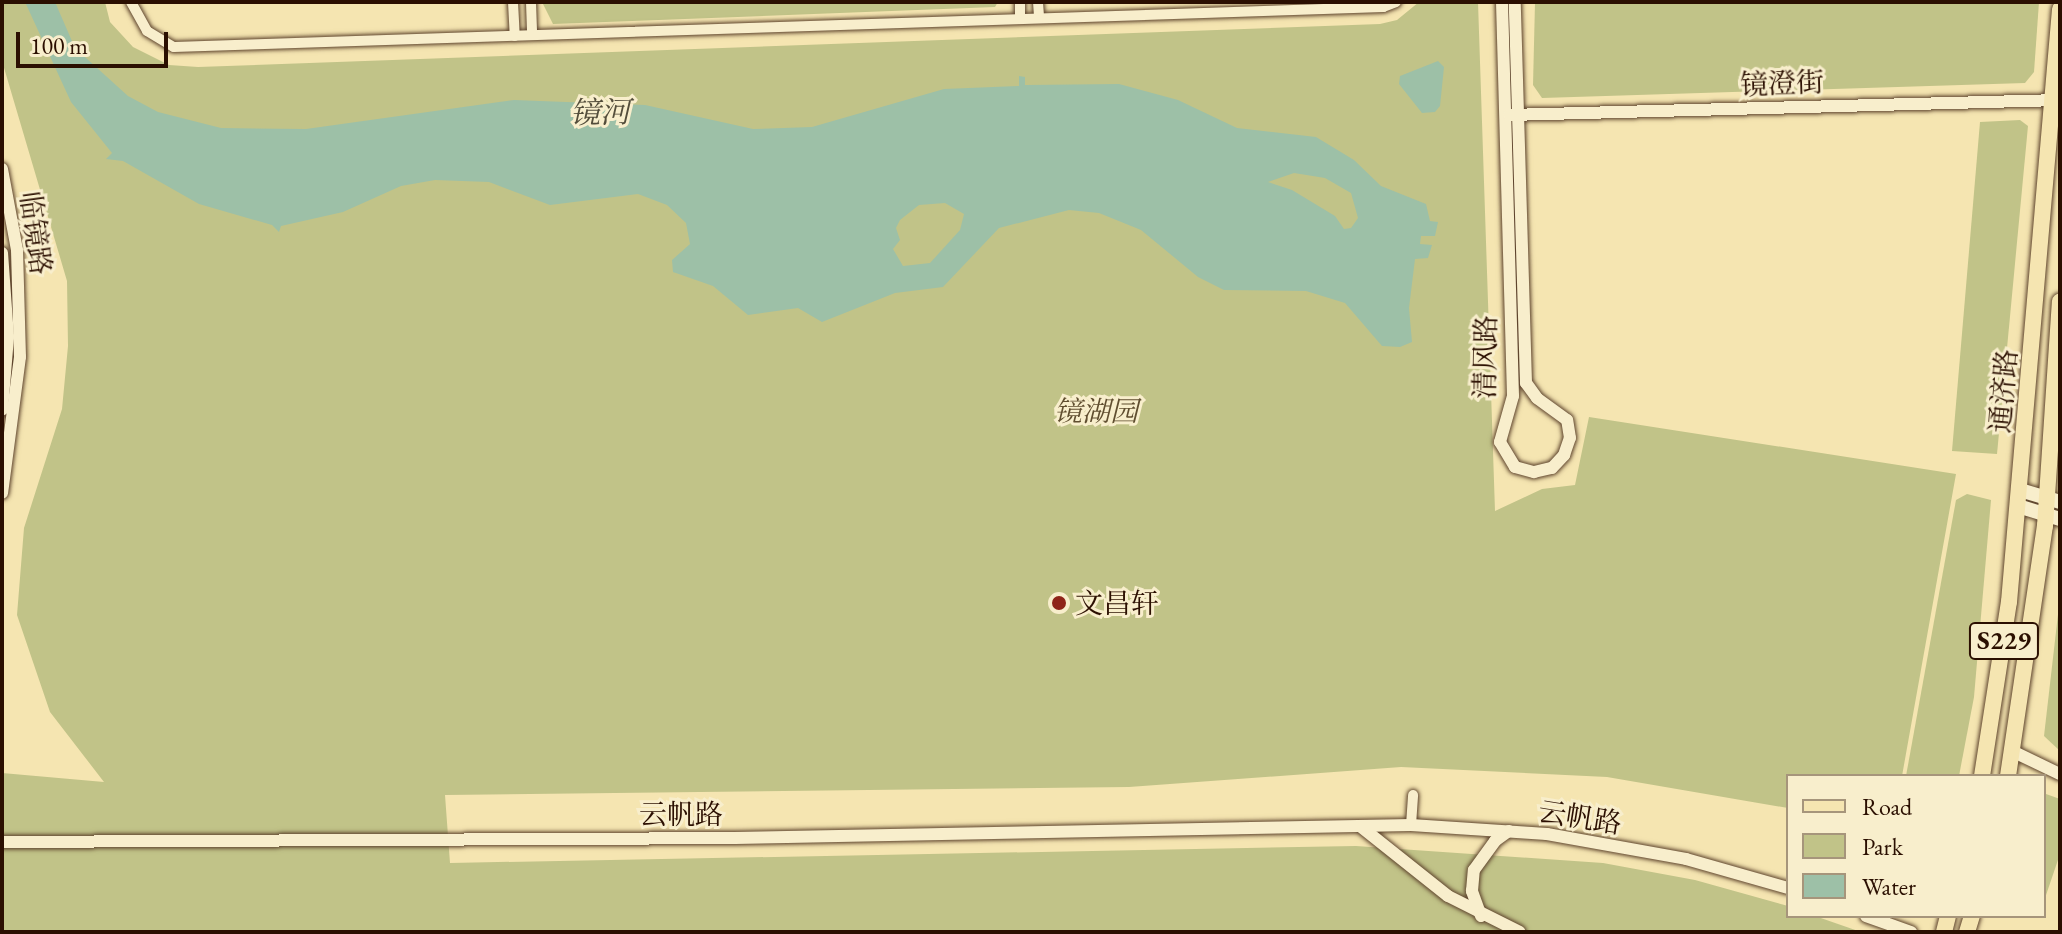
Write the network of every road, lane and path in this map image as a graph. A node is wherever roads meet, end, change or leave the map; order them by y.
1 (131, 2) edge
2 (513, 2) edge
3 (531, 2) edge
4 (1020, 2) edge
5 (1038, 2) edge
6 (1396, 2) edge
7 (1502, 2) edge
8 (1515, 2) edge
9 (2060, 9) edge
10 (1039, 18) junction
11 (1020, 19) junction
12 (532, 35) junction
13 (515, 36) junction
14 (2056, 101) edge
15 (1512, 115) junction
16 (2, 169) edge
17 (2, 253) edge
18 (2060, 312) edge
19 (2, 410) edge
20 (2, 493) edge
21 (2019, 498) junction
22 (2053, 508) edge
23 (2014, 752) junction
24 (1982, 774) edge
25 (2008, 774) edge
26 (2060, 774) edge
27 (1413, 795) dead end
28 (1411, 825) junction
29 (1360, 826) junction
30 (1509, 831) junction
31 (537, 837) junction
32 (2, 842) edge
33 (535, 852) dead end
34 (1786, 887) edge
35 (1481, 916) junction
36 (1872, 918) edge
37 (1520, 932) edge
38 (1911, 932) edge

1 - 13 street
2 - 13 street
3 - 12 street
4 - 11 street
5 - 10 street
6 - 10 street
7 - 15 street, 清风路
8 - 15 street, 清风路
9 - 14 main road, 通济路 / S229
10 - 11 street
11 - 12 street
12 - 13 street
14 - 15 street, 镜澄街
14 - 21 main road, 通济路 / S229
15 - 15 street, 清风路
16 - 20 street, 临镜路
17 - 19 street, 临镜路
18 - 22 main road, 通济路 / S229
21 - 22 main road
21 - 24 main road, 通济路 / S229
22 - 23 main road, 通济路 / S229
23 - 25 main road, 通济路 / S229
23 - 26 street
27 - 28 street
28 - 29 street, 云帆路
28 - 30 street, 云帆路
29 - 31 street, 云帆路
29 - 35 street
30 - 34 street, 云帆路
30 - 35 street
31 - 32 street, 云帆路
31 - 33 street
35 - 37 street
36 - 38 street

